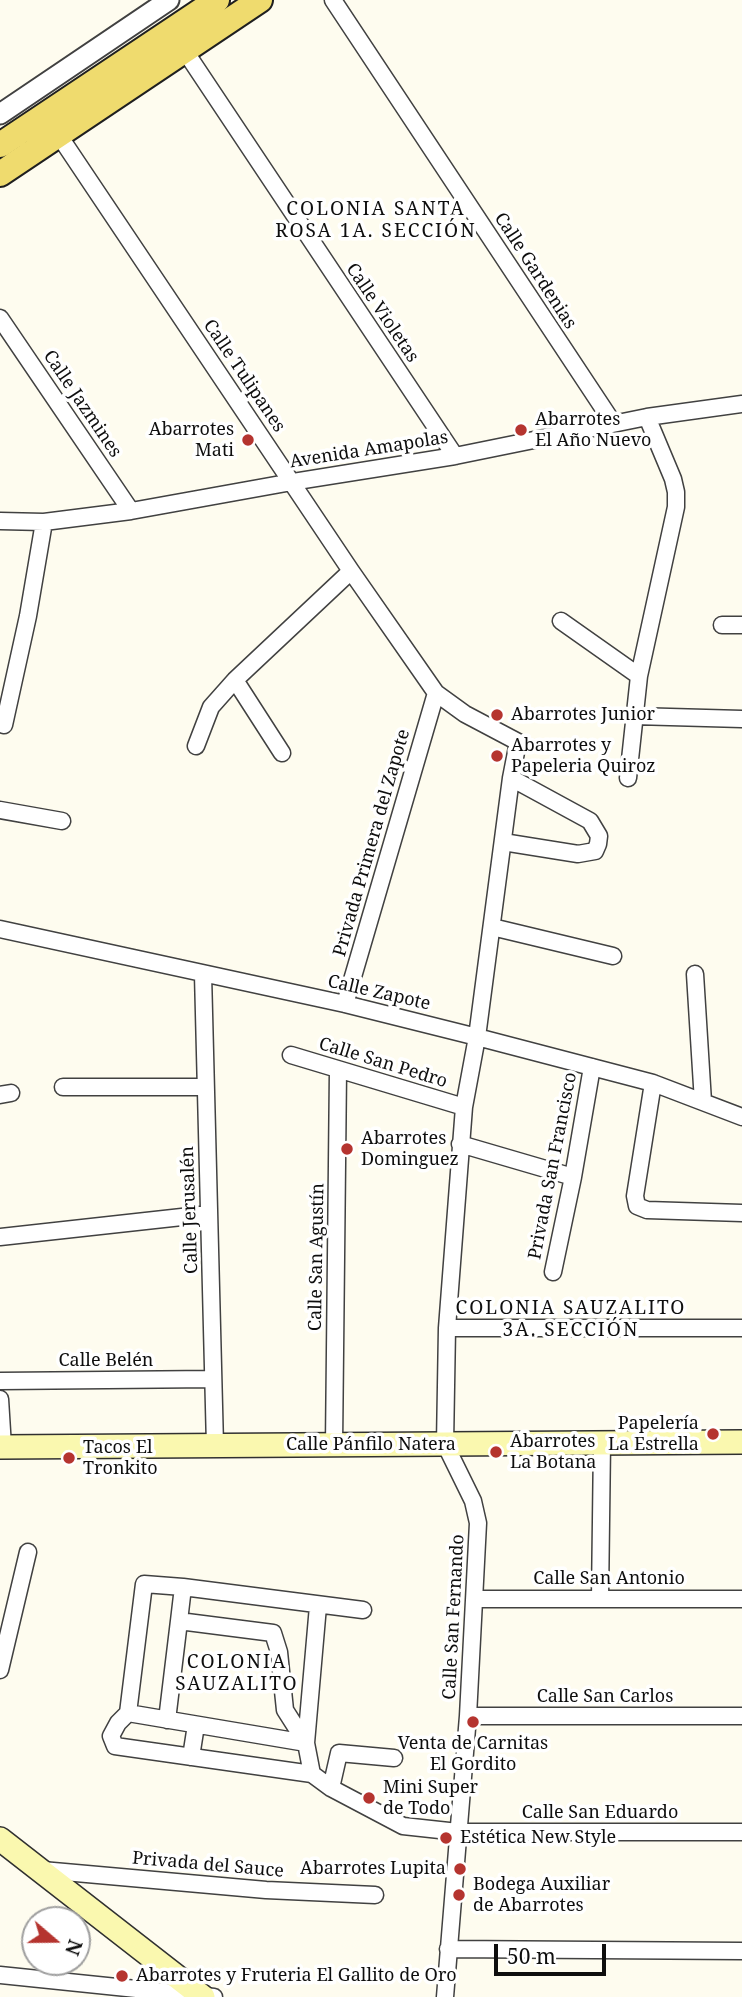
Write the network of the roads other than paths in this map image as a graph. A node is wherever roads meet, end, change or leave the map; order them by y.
1 (169, 0) edge
2 (217, 0) edge
3 (260, 0) edge
4 (333, 0) edge
5 (185, 51) junction
6 (0, 114) edge
7 (52, 125) junction
8 (0, 145) edge
9 (0, 174) edge
10 (0, 318) edge
11 (742, 404) edge
12 (647, 417) junction
13 (613, 423) junction
14 (454, 456) junction
15 (292, 482) junction
16 (131, 511) junction
17 (0, 521) edge
18 (44, 522) junction
19 (351, 571) junction
20 (561, 621) dead end
21 (722, 625) dead end
22 (742, 625) edge
23 (639, 677) junction
24 (235, 680) junction
25 (436, 693) junction
26 (634, 716) junction
27 (742, 719) edge
28 (4, 725) dead end
29 (197, 746) dead end
30 (282, 753) dead end
31 (510, 778) junction
32 (628, 778) dead end
33 (0, 810) edge
34 (62, 821) dead end
35 (503, 842) junction
36 (492, 927) junction
37 (0, 929) edge
38 (613, 956) dead end
39 (203, 974) junction
40 (695, 974) dead end
41 (345, 1004) junction
42 (477, 1037) junction
43 (291, 1055) dead end
44 (592, 1067) junction
45 (338, 1070) junction
46 (653, 1083) junction
47 (64, 1087) dead end
48 (205, 1087) junction
49 (703, 1102) junction
50 (464, 1107) junction
51 (742, 1117) edge
52 (460, 1144) junction
53 (573, 1177) junction
54 (742, 1213) edge
55 (209, 1214) junction
56 (0, 1237) edge
57 (553, 1272) dead end
58 (447, 1328) junction
59 (742, 1328) edge
60 (213, 1379) junction
61 (0, 1381) edge
62 (0, 1399) edge
63 (742, 1442) edge
64 (602, 1443) junction
65 (445, 1444) junction
66 (334, 1445) junction
67 (215, 1446) junction
68 (1, 1447) edge
69 (28, 1552) dead end
70 (183, 1587) junction
71 (475, 1598) junction
72 (600, 1598) junction
73 (742, 1598) edge
74 (318, 1606) junction
75 (363, 1610) dead end
76 (179, 1621) junction
77 (0, 1670) edge
78 (128, 1713) junction
79 (468, 1716) junction
80 (742, 1716) edge
81 (167, 1720) junction
82 (196, 1725) junction
83 (306, 1742) junction
84 (191, 1757) junction
85 (394, 1758) dead end
86 (312, 1774) junction
87 (331, 1788) junction
88 (458, 1832) junction
89 (742, 1832) edge
90 (0, 1839) edge
91 (40, 1870) junction
92 (374, 1895) dead end
93 (448, 1949) junction
94 (742, 1951) edge
95 (0, 1975) edge
96 (93, 1991) edge
97 (203, 1997) edge
98 (214, 1997) edge
99 (445, 1997) edge

1 - 6 street
2 - 7 main road
3 - 5 main road
4 - 13 street, Calle Gardenias
5 - 7 main road
5 - 14 street, Calle Violetas
7 - 8 main road
7 - 9 main road
7 - 15 street, Calle Tulipanes
10 - 16 street, Calle Jazmines
11 - 12 street, Avenida Amapolas
12 - 13 street, Avenida Amapolas
12 - 23 street
13 - 14 street, Avenida Amapolas
14 - 15 street, Avenida Amapolas
15 - 16 street, Avenida Amapolas
15 - 19 street, Calle Tulipanes
16 - 18 street, Avenida Amapolas
17 - 18 street, Avenida Amapolas
18 - 28 street
19 - 24 street
19 - 25 street, Calle Tulipanes
20 - 23 street
21 - 22 street
23 - 26 street
24 - 29 street
24 - 30 street
25 - 31 street, Calle Tulipanes
25 - 41 street, Privada Primera del Zapote
26 - 27 street
26 - 32 street
31 - 35 street, Calle San Fernando
31 - 35 street
33 - 34 street
35 - 36 street, Calle San Fernando
36 - 38 street
36 - 42 street, Calle San Fernando
37 - 39 street, Calle Zapote
39 - 41 street, Calle Zapote
39 - 48 street, Calle Jerusalén
40 - 49 street
41 - 42 street, Calle Zapote
42 - 44 street, Calle Zapote
42 - 50 street, Calle San Fernando
43 - 45 street, Calle San Pedro
44 - 46 street, Calle Zapote
44 - 53 street, Privada San Francisco
45 - 50 street, Calle San Pedro
45 - 66 street, Calle San Agustín
46 - 49 street, Calle Zapote
46 - 54 street
47 - 48 street
48 - 55 street, Calle Jerusalén
49 - 51 street, Calle Zapote
50 - 52 street, Calle San Fernando
52 - 53 street
52 - 58 street, Calle San Fernando
53 - 57 street, Privada San Francisco
55 - 56 street
55 - 60 street, Calle Jerusalén
58 - 59 street
58 - 65 street, Calle San Fernando
60 - 61 street, Calle Belén
60 - 67 street, Calle Jerusalén
62 - 68 street
63 - 64 main road, Calle Pánfilo Natera
64 - 65 main road, Calle Pánfilo Natera
64 - 72 street
65 - 66 main road, Calle Pánfilo Natera
65 - 71 street, Calle San Fernando
66 - 67 main road, Calle Pánfilo Natera
67 - 68 main road, Calle Pánfilo Natera
69 - 77 street
70 - 74 street
70 - 76 street
70 - 78 street
71 - 72 street, Calle San Antonio
71 - 79 street, Calle San Fernando
72 - 73 street, Calle San Antonio
74 - 75 street
74 - 83 street
76 - 81 street
76 - 83 street
78 - 81 street
78 - 84 street
79 - 80 street, Calle San Carlos
79 - 88 street, Calle San Fernando
81 - 82 street
82 - 83 street
82 - 84 street
83 - 86 street
84 - 86 street
85 - 87 street
86 - 87 street, Calle San Eduardo
87 - 88 street, Calle San Eduardo
88 - 89 street, Calle San Eduardo
88 - 93 street, Calle San Fernando
90 - 91 main road
91 - 92 street, Privada del Sauce
91 - 97 main road
93 - 94 street
93 - 99 street, Calle San Fernando
95 - 96 street
96 - 97 street
97 - 98 street

